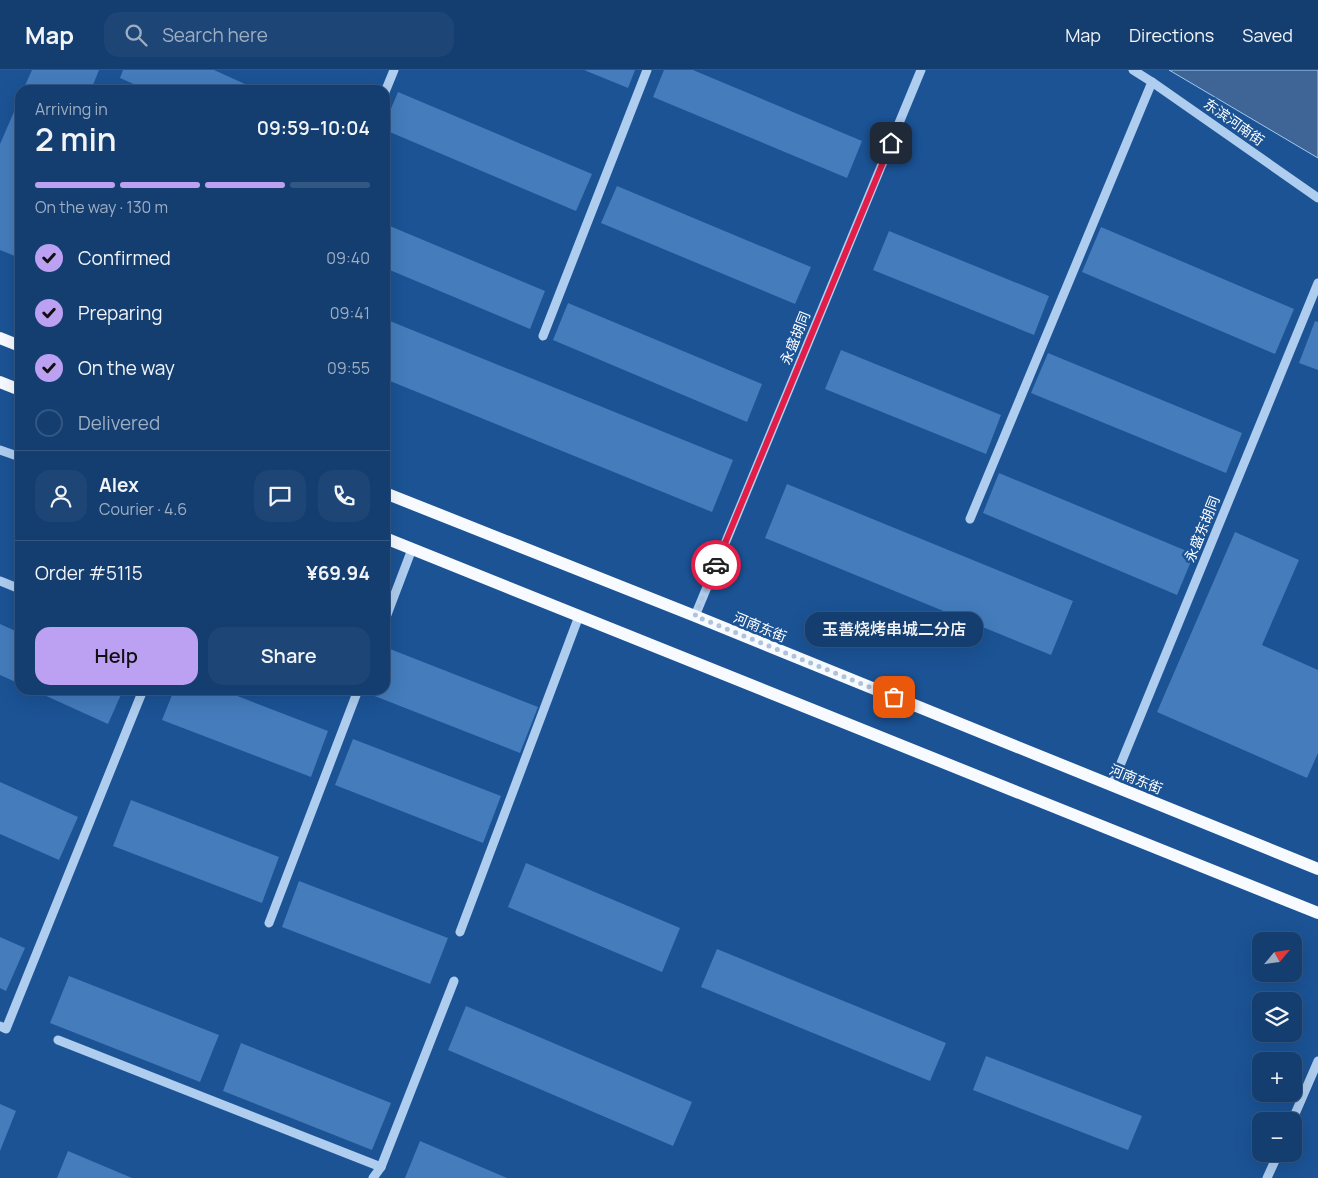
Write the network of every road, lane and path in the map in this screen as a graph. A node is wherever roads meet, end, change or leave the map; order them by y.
1 (394, 70) edge
2 (647, 70) edge
3 (921, 70) edge
4 (1133, 70) edge
5 (1152, 82) junction
6 (388, 85) edge
7 (1318, 198) edge
8 (1318, 283) edge
9 (543, 336) dead end
10 (0, 338) edge
11 (15, 344) edge
12 (0, 382) edge
13 (15, 388) edge
14 (0, 450) edge
15 (15, 455) edge
16 (390, 495) edge
17 (970, 519) dead end
18 (390, 540) edge
19 (412, 549) junction
20 (0, 581) edge
21 (15, 587) edge
22 (390, 607) edge
23 (580, 616) junction
24 (695, 616) junction
25 (141, 695) edge
26 (356, 695) edge
27 (1112, 785) junction
28 (1318, 869) edge
29 (1318, 913) edge
30 (269, 923) dead end
31 (460, 932) dead end
32 (454, 981) dead end
33 (0, 1026) edge
34 (58, 1040) dead end
35 (1318, 1061) edge
36 (1296, 1112) edge
37 (1274, 1162) edge
38 (381, 1166) junction
39 (373, 1178) edge
40 (1267, 1178) edge

1 - 6 street
2 - 9 street
3 - 24 street, 永盛胡同
4 - 5 street, 东滨河南街
5 - 7 street, 东滨河南街
5 - 17 street
8 - 27 street, 永盛东胡同
10 - 11 main road
12 - 13 main road
14 - 15 street
16 - 24 main road, 河南东街
18 - 19 main road
19 - 22 street
19 - 23 main road
20 - 21 street
23 - 29 main road
23 - 31 street
24 - 27 main road, 河南东街
25 - 33 street
26 - 30 street
27 - 28 main road, 河南东街
32 - 38 street
34 - 38 street
35 - 36 street
37 - 40 street
38 - 39 street

